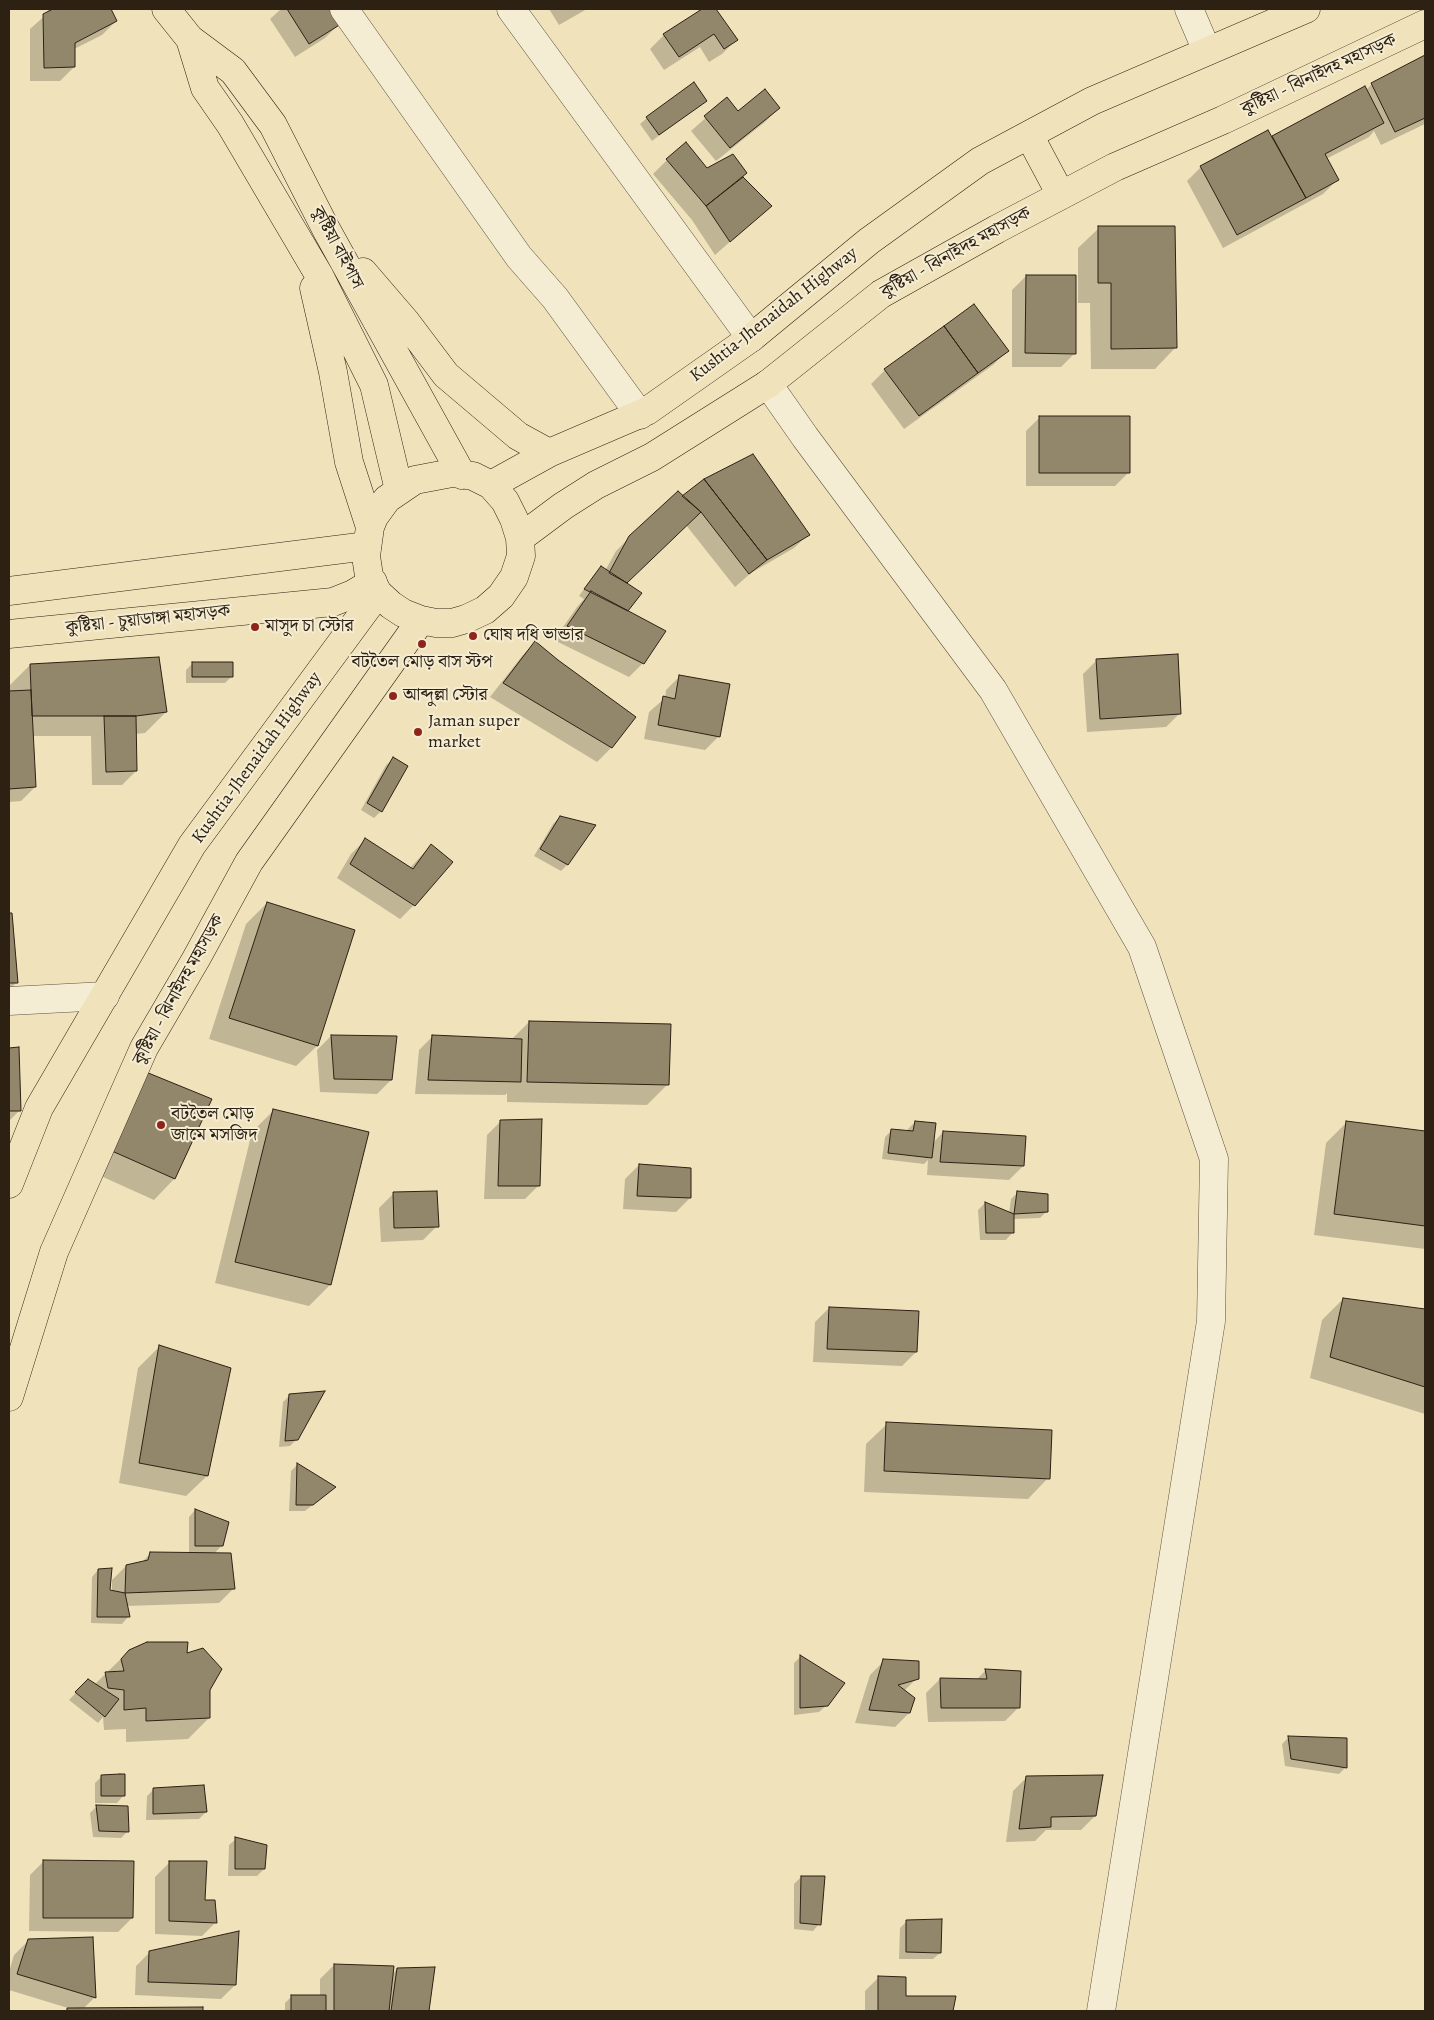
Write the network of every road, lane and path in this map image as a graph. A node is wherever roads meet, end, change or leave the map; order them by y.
1 (166, 9) edge
2 (344, 9) edge
3 (511, 9) edge
4 (1190, 9) edge
5 (1306, 9) edge
6 (1425, 24) edge
7 (190, 39) junction
8 (1207, 51) junction
9 (1029, 135) junction
10 (1061, 195) junction
11 (280, 207) junction
12 (326, 229) junction
13 (751, 338) junction
14 (768, 384) junction
15 (643, 413) junction
16 (549, 453) junction
17 (462, 475) junction
18 (492, 485) junction
19 (399, 490) junction
20 (368, 537) junction
21 (520, 538) junction
22 (376, 588) junction
23 (9, 591) edge
24 (421, 620) junction
25 (9, 634) edge
26 (105, 996) junction
27 (9, 1001) edge
28 (9, 1184) edge
29 (9, 1397) edge
30 (1101, 2011) edge

1 - 7 main road, কুষ্টিয়া বাইপাস
2 - 15 street
3 - 13 street
4 - 8 street
5 - 8 main road
6 - 10 main road, কুষ্টিয়া - ঝিনাইদহ মহাসড়ক
7 - 11 main road, কুষ্টিয়া বাইপাস
7 - 12 main road, কুষ্টিয়া বাইপাস
8 - 9 main road
9 - 10 main road
9 - 13 main road, Kushtia-Jhenaidah Highway
10 - 14 main road, কুষ্টিয়া - ঝিনাইদহ মহাসড়ক
11 - 19 main road, কুষ্টিয়া বাইপাস
11 - 20 main road
12 - 16 main road
12 - 17 main road, কুষ্টিয়া বাইপাস
13 - 15 main road, Kushtia-Jhenaidah Highway
14 - 21 main road, কুষ্টিয়া - ঝিনাইদহ মহাসড়ক
14 - 30 street
15 - 16 main road, Kushtia-Jhenaidah Highway
16 - 18 main road, Kushtia-Jhenaidah Highway
17 - 18 main road
17 - 19 main road
18 - 21 main road
19 - 20 main road
20 - 22 main road
20 - 23 main road
21 - 24 main road
22 - 24 main road
22 - 25 main road, কুষ্টিয়া - চুয়াডাঙ্গা মহাসড়ক
22 - 26 main road, Kushtia-Jhenaidah Highway
24 - 29 main road, কুষ্টিয়া - ঝিনাইদহ মহাসড়ক
26 - 27 street
26 - 28 main road

